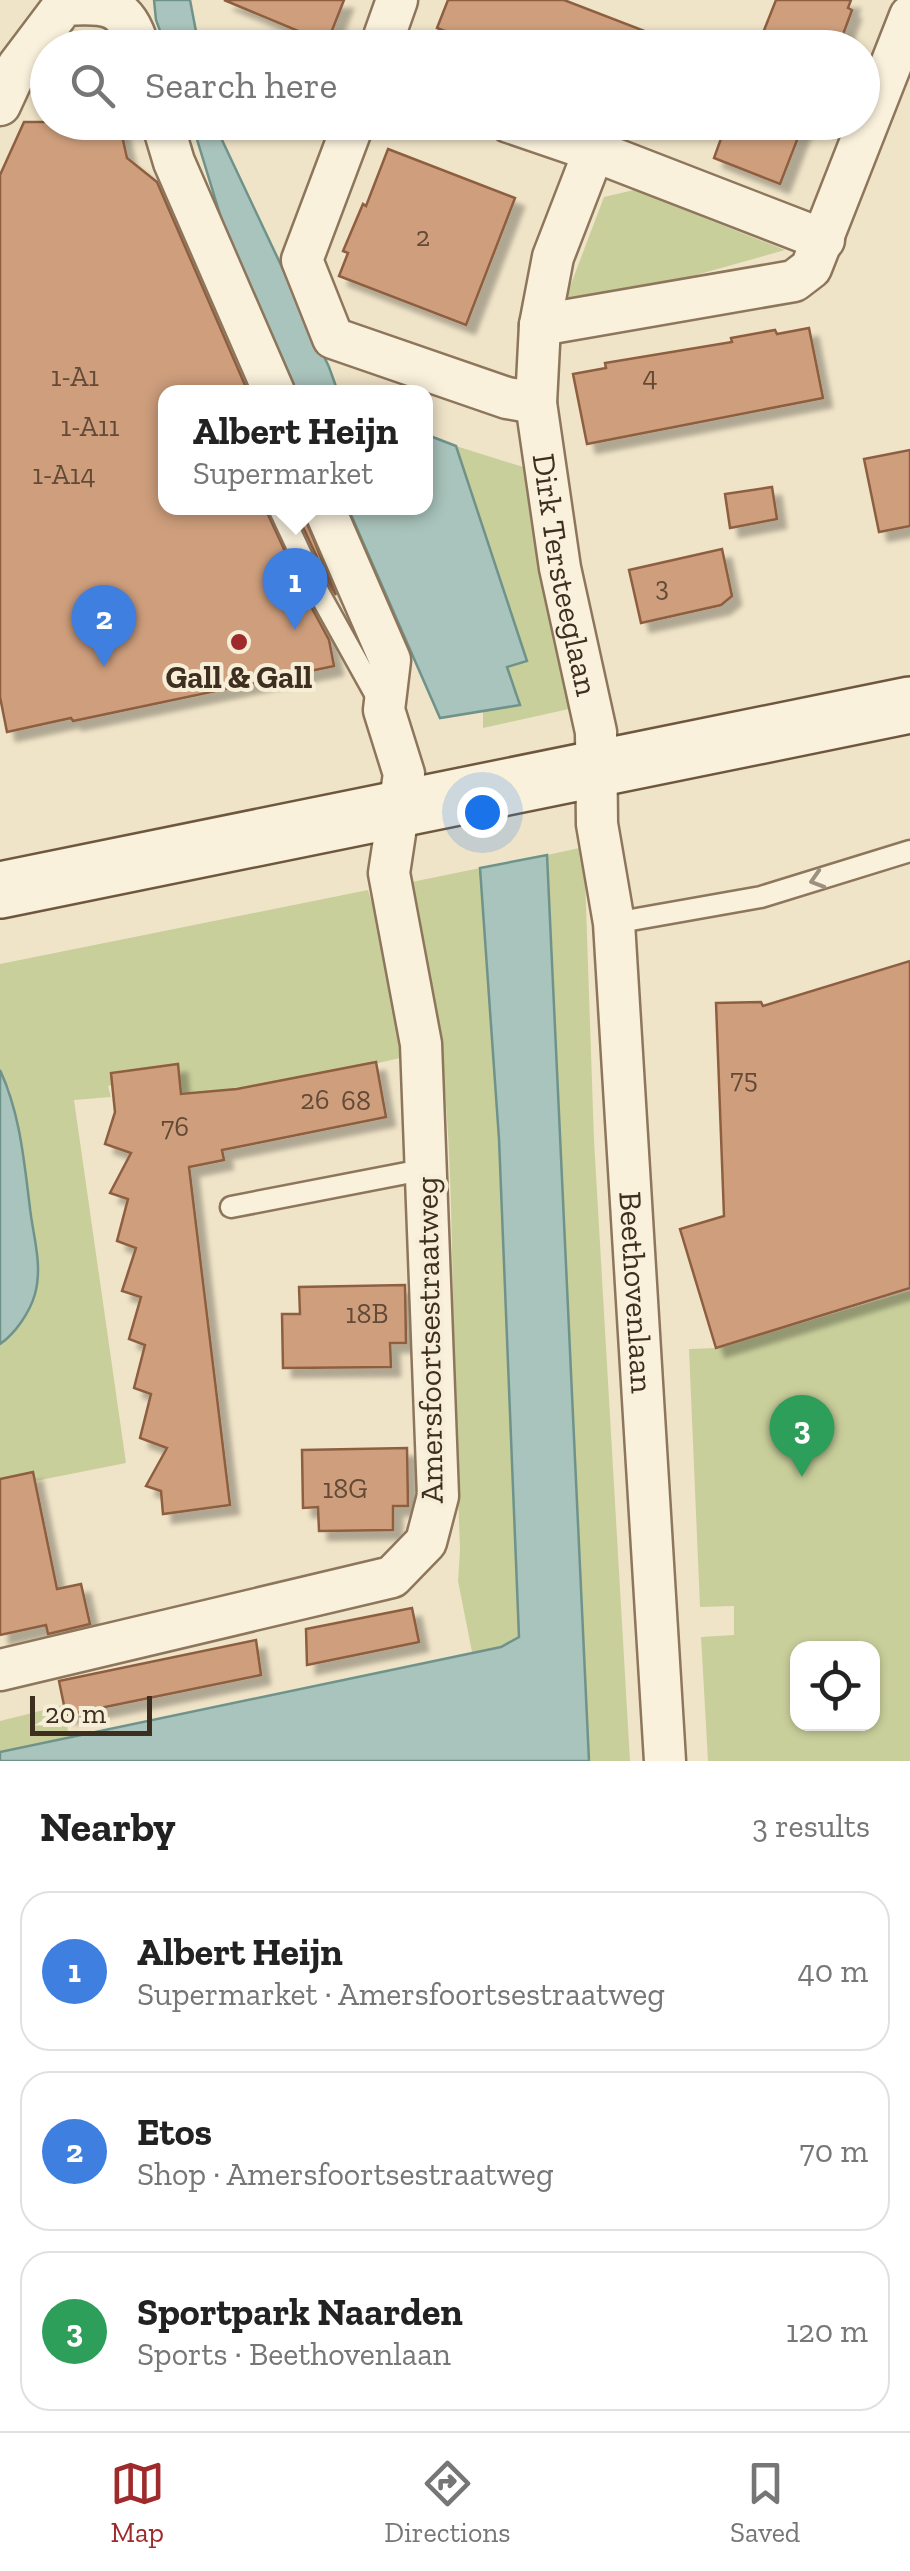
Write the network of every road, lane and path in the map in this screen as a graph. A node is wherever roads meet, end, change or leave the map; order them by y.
1 (397, 0) edge
2 (910, 16) edge
3 (45, 30) edge
4 (134, 30) edge
5 (386, 30) edge
6 (30, 50) edge
7 (880, 94) edge
8 (0, 104) edge
9 (167, 140) edge
10 (347, 140) edge
11 (562, 140) edge
12 (862, 140) edge
13 (594, 151) junction
14 (824, 240) junction
15 (540, 325) junction
16 (271, 385) edge
17 (536, 403) junction
18 (282, 515) edge
19 (327, 515) edge
20 (910, 705) edge
21 (384, 710) junction
22 (595, 768) junction
23 (398, 809) junction
24 (597, 824) joint
25 (910, 851) edge
26 (0, 890) edge
27 (614, 923) junction
28 (427, 1168) junction
29 (231, 1207) dead end
30 (0, 1670) edge
31 (665, 1761) edge

1 - 5 street
2 - 7 street
3 - 4 street
6 - 8 street
9 - 16 street
10 - 17 street
11 - 13 street
12 - 14 street
13 - 14 street
13 - 15 street, Dirk Tersteeglaan
14 - 15 street
15 - 17 street, Dirk Tersteeglaan
17 - 22 street, Dirk Tersteeglaan
18 - 21 lane
19 - 21 street, Amersfoortsestraatweg
20 - 22 street
21 - 23 street, Amersfoortsestraatweg
22 - 23 street
22 - 24 street, Dirk Tersteeglaan
23 - 26 street
23 - 28 street, Amersfoortsestraatweg
24 - 27 street, Beethovenlaan
25 -> 27 lane
27 - 31 street, Beethovenlaan
28 - 29 lane
28 - 30 street, Amersfoortsestraatweg

